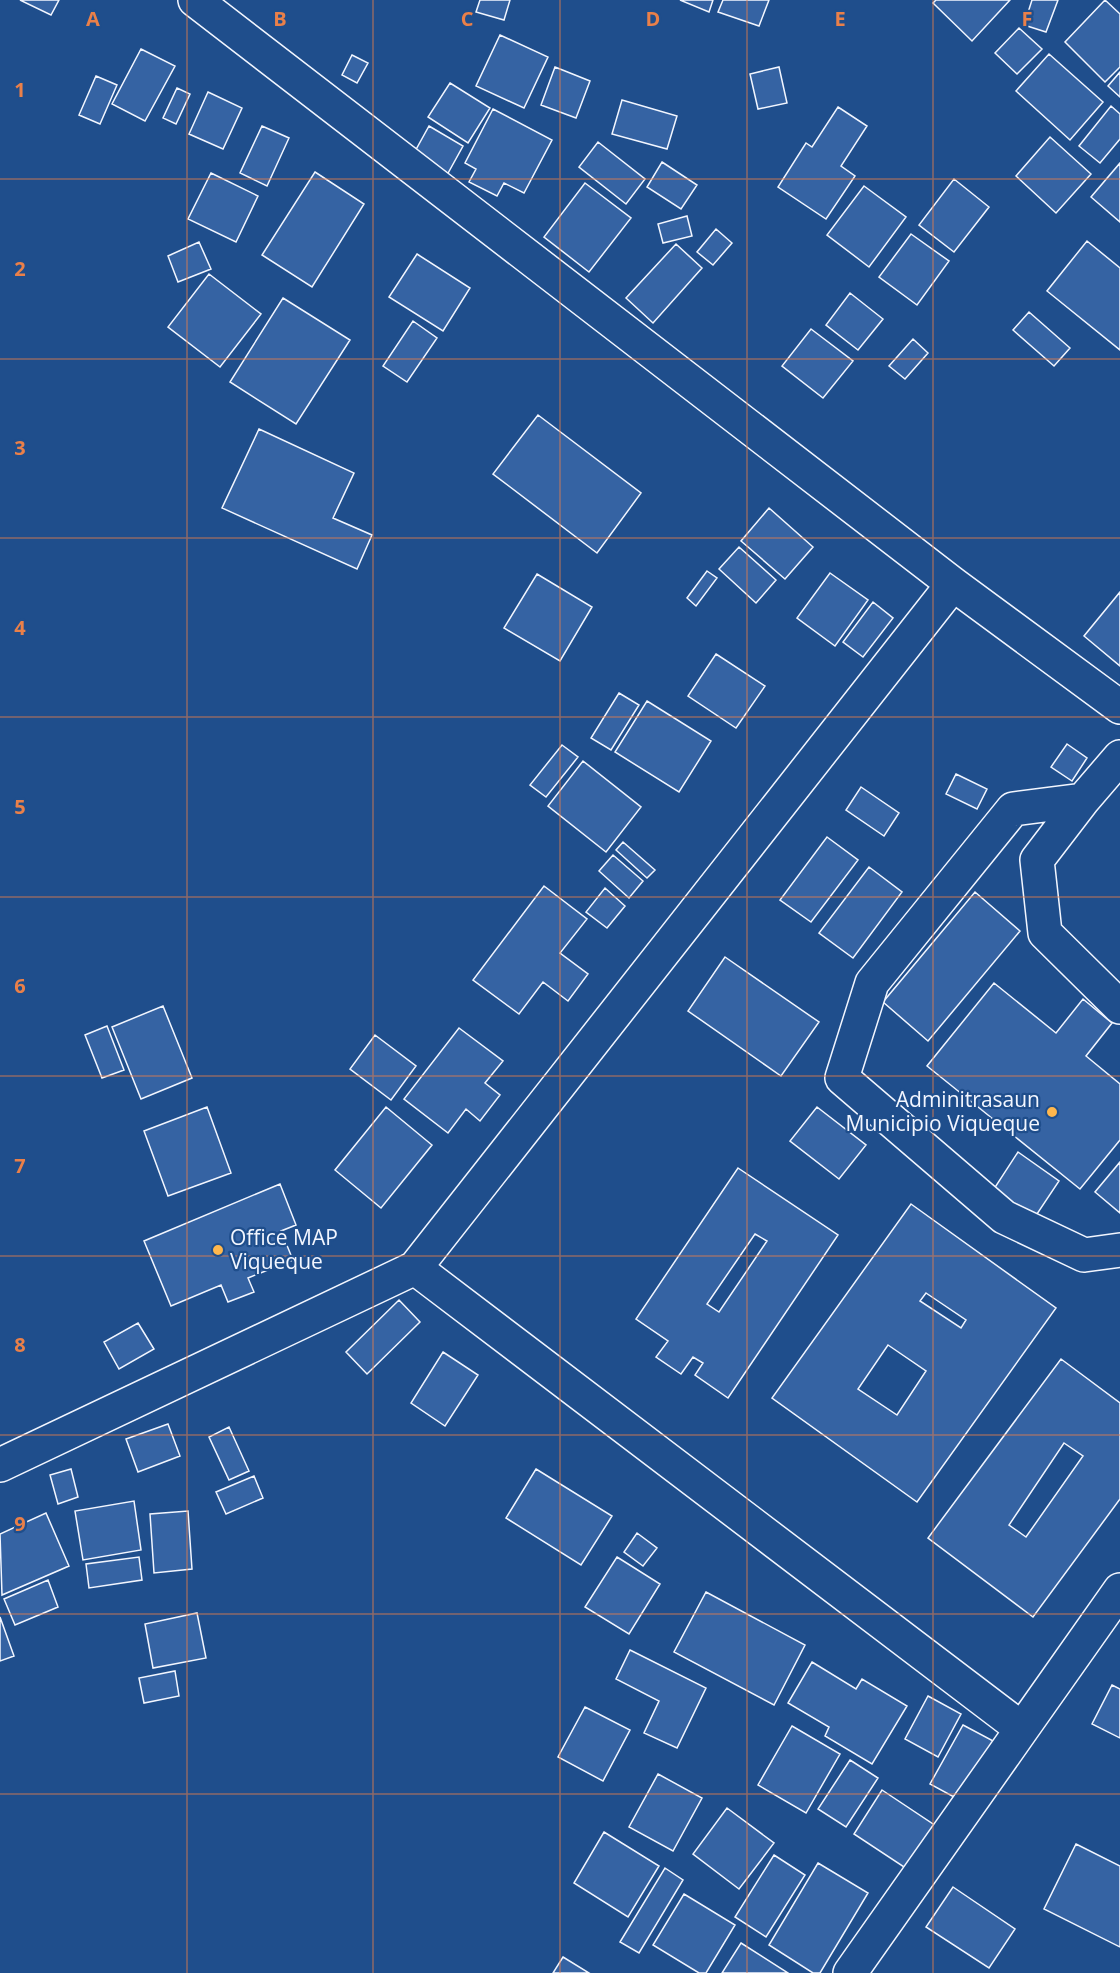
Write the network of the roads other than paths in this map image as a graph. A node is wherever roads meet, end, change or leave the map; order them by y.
1 (195, 0) edge
2 (953, 584) junction
3 (1120, 707) edge
4 (1120, 757) edge
5 (1083, 800) junction
6 (1120, 1007) edge
7 (1120, 1250) edge
8 (415, 1268) junction
9 (0, 1465) edge
10 (1120, 1590) edge
11 (1022, 1729) junction
12 (850, 1973) edge

1 - 2 street
2 - 3 street
2 - 8 street
4 - 5 street
5 - 6 street
5 - 7 street
8 - 9 street
8 - 11 street
10 - 11 street
11 - 12 street

